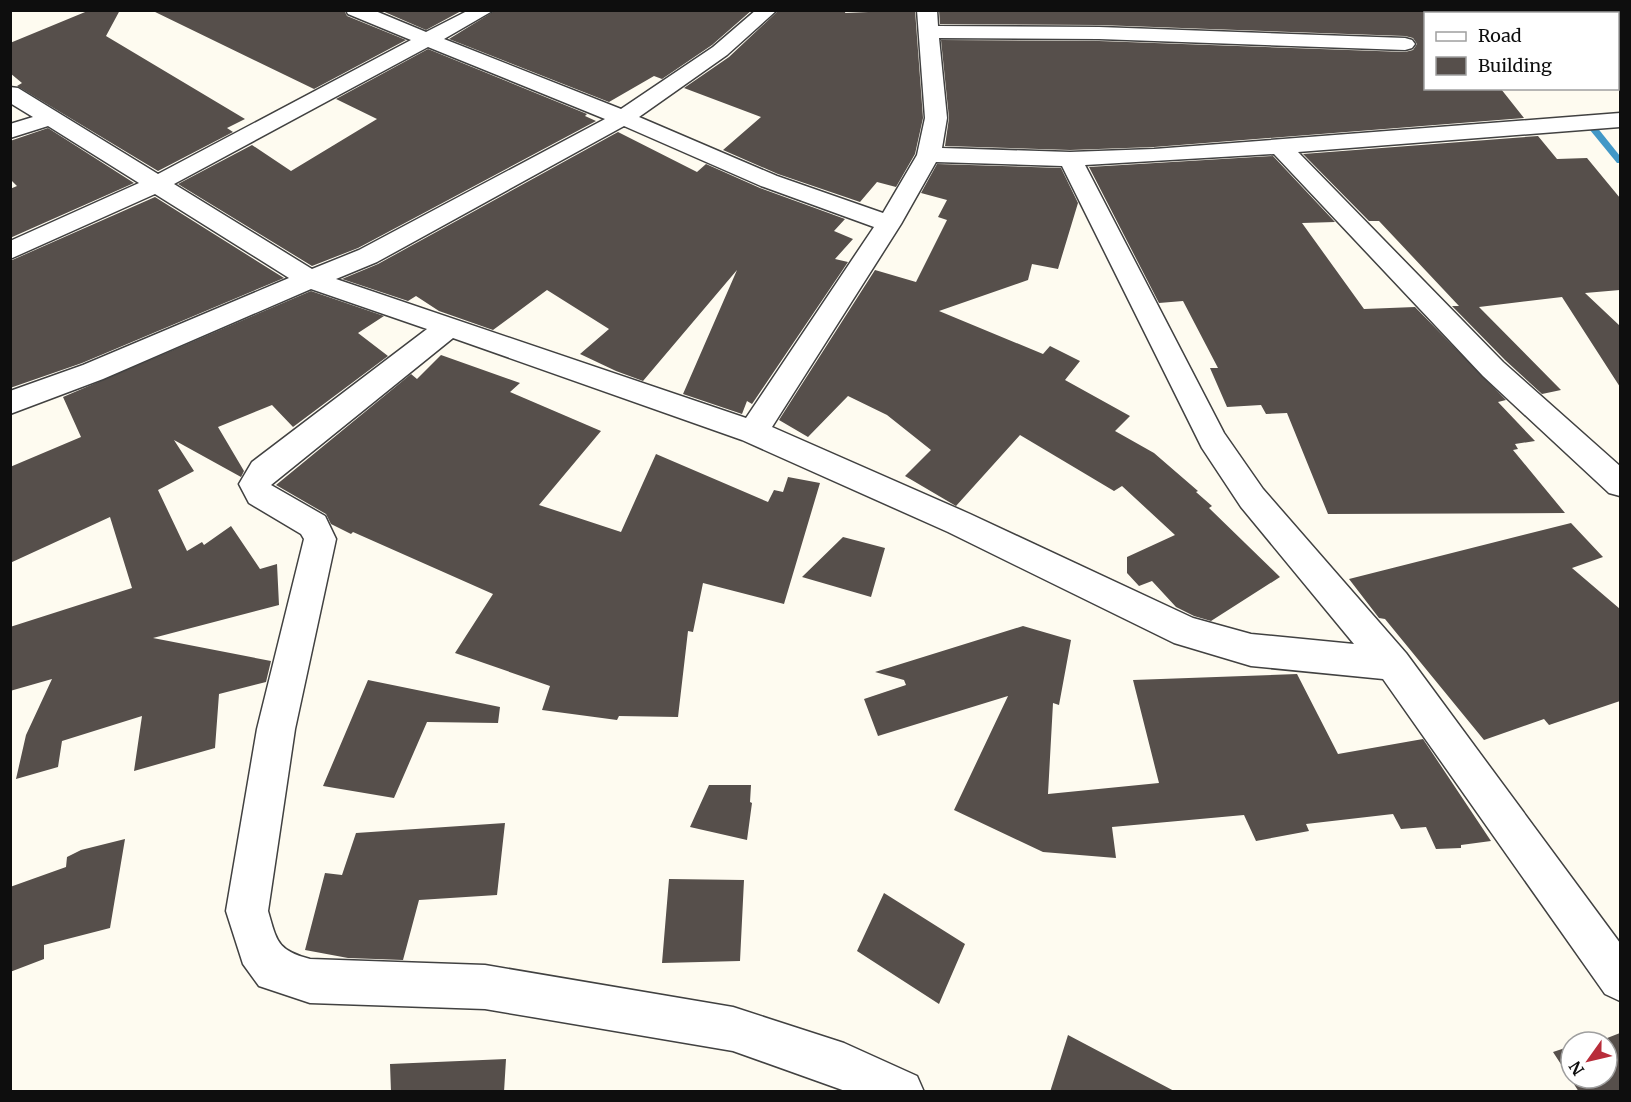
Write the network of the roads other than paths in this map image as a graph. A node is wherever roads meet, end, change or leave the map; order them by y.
1 (355, 10) edge
2 (485, 10) edge
3 (768, 10) edge
4 (928, 21) edge
5 (425, 40) junction
6 (1405, 44) dead end
7 (10, 93) edge
8 (623, 118) junction
9 (49, 119) junction
10 (1620, 120) edge
11 (10, 131) edge
12 (1281, 148) junction
13 (929, 155) junction
14 (1070, 159) junction
15 (155, 185) junction
16 (889, 224) junction
17 (10, 251) edge
18 (310, 279) junction
19 (449, 327) junction
20 (10, 403) edge
21 (753, 432) junction
22 (1620, 484) edge
23 (1393, 664) junction
24 (1620, 979) edge
25 (901, 1092) edge

1 - 5 street
2 - 5 street
3 - 8 street
4 - 6 street
4 - 13 street
5 - 8 street
5 - 15 street
7 - 9 street
8 - 16 street
8 - 18 street
9 - 11 street
9 - 15 street
10 - 12 street
12 - 14 street
12 - 22 street
13 - 14 street
13 - 16 street
14 - 23 street
15 - 17 street
15 - 18 street
16 - 21 street
18 - 19 street
18 - 20 street
19 - 21 street
19 - 25 street
21 - 23 street
23 - 24 street

